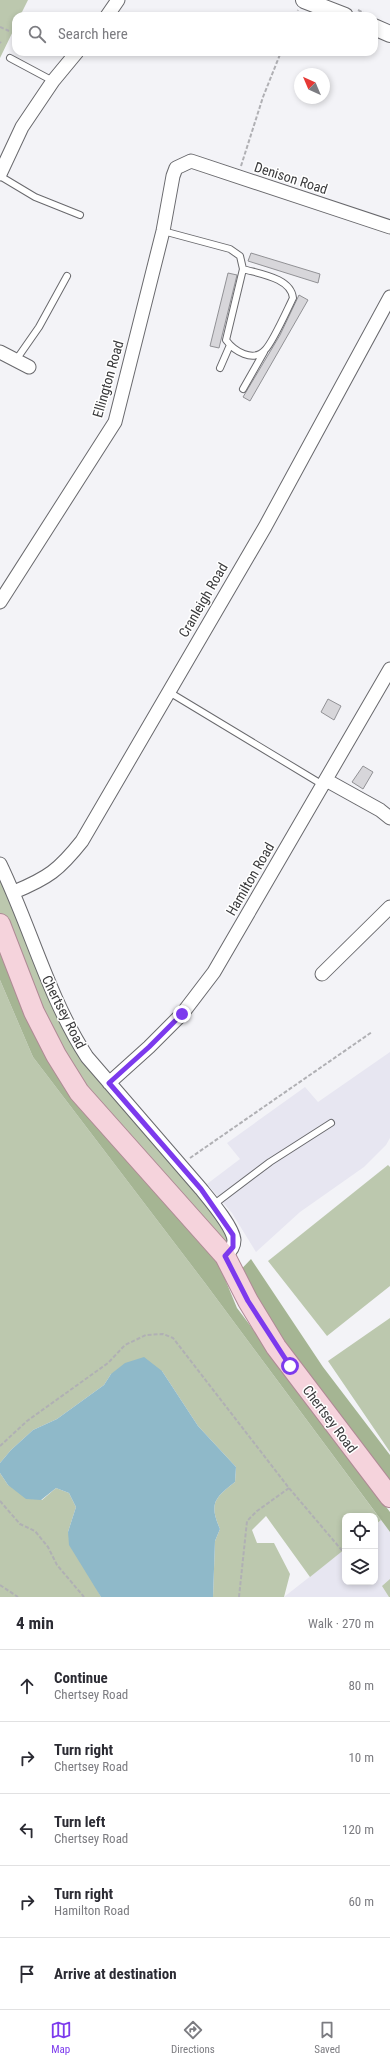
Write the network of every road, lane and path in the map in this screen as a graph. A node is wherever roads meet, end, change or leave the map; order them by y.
1 (304, 0) edge
2 (116, 1) edge
3 (109, 12) edge
4 (335, 12) edge
5 (0, 27) edge
6 (378, 30) edge
7 (9, 31) dead end
8 (390, 34) edge
9 (74, 56) edge
10 (279, 56) edge
11 (10, 58) dead end
12 (53, 81) junction
13 (183, 163) joint
14 (0, 175) edge
15 (238, 177) junction
16 (80, 215) dead end
17 (390, 226) edge
18 (163, 231) junction
19 (243, 269) junction
20 (67, 276) dead end
21 (390, 297) edge
22 (230, 345) junction
23 (265, 350) junction
24 (0, 352) edge
25 (16, 360) junction
26 (29, 367) dead end
27 (220, 368) dead end
28 (243, 389) dead end
29 (0, 602) edge
30 (390, 669) edge
31 (169, 692) junction
32 (324, 782) junction
33 (390, 818) edge
34 (0, 864) edge
35 (14, 892) junction
36 (390, 907) edge
37 (0, 924) edge
38 (321, 973) dead end
39 (372, 1032) dead end
40 (109, 1083) junction
41 (331, 1123) dead end
42 (180, 1164) junction
43 (213, 1205) junction
44 (225, 1256) junction
45 (0, 1446) edge
46 (289, 1488) junction
47 (390, 1497) edge
48 (0, 1501) edge
49 (342, 1550) edge
50 (0, 1585) edge
51 (18, 1597) edge
52 (84, 1597) edge
53 (239, 1597) edge

1 - 4 street
2 - 3 street
5 - 7 path
6 - 8 street
9 - 12 street
10 - 15 path
11 - 12 lane
12 - 14 street
13 - 15 street, Denison Road
13 - 18 street, Ellington Road
14 - 16 lane
15 - 17 street, Denison Road
18 - 19 lane
18 - 29 street, Ellington Road
19 - 22 lane
19 - 23 lane
20 - 25 lane
21 - 31 street, Cranleigh Road
22 - 23 lane
22 - 27 lane
23 - 28 lane
24 - 25 street
25 - 26 street
30 - 32 street, Hamilton Road
31 - 32 lane
31 - 35 street, Cranleigh Road
32 - 33 street
32 - 40 street, Hamilton Road
34 - 35 street, Chertsey Road
35 - 40 street, Chertsey Road
36 - 38 street
37 - 44 main road, Chertsey Road
39 - 42 path
40 - 42 street, Chertsey Road
41 - 43 lane
42 - 43 street, Chertsey Road
43 - 44 street, Chertsey Road
44 - 47 main road, Chertsey Road
45 - 46 path
46 - 49 path
46 - 53 path
48 - 52 path
50 - 51 path

